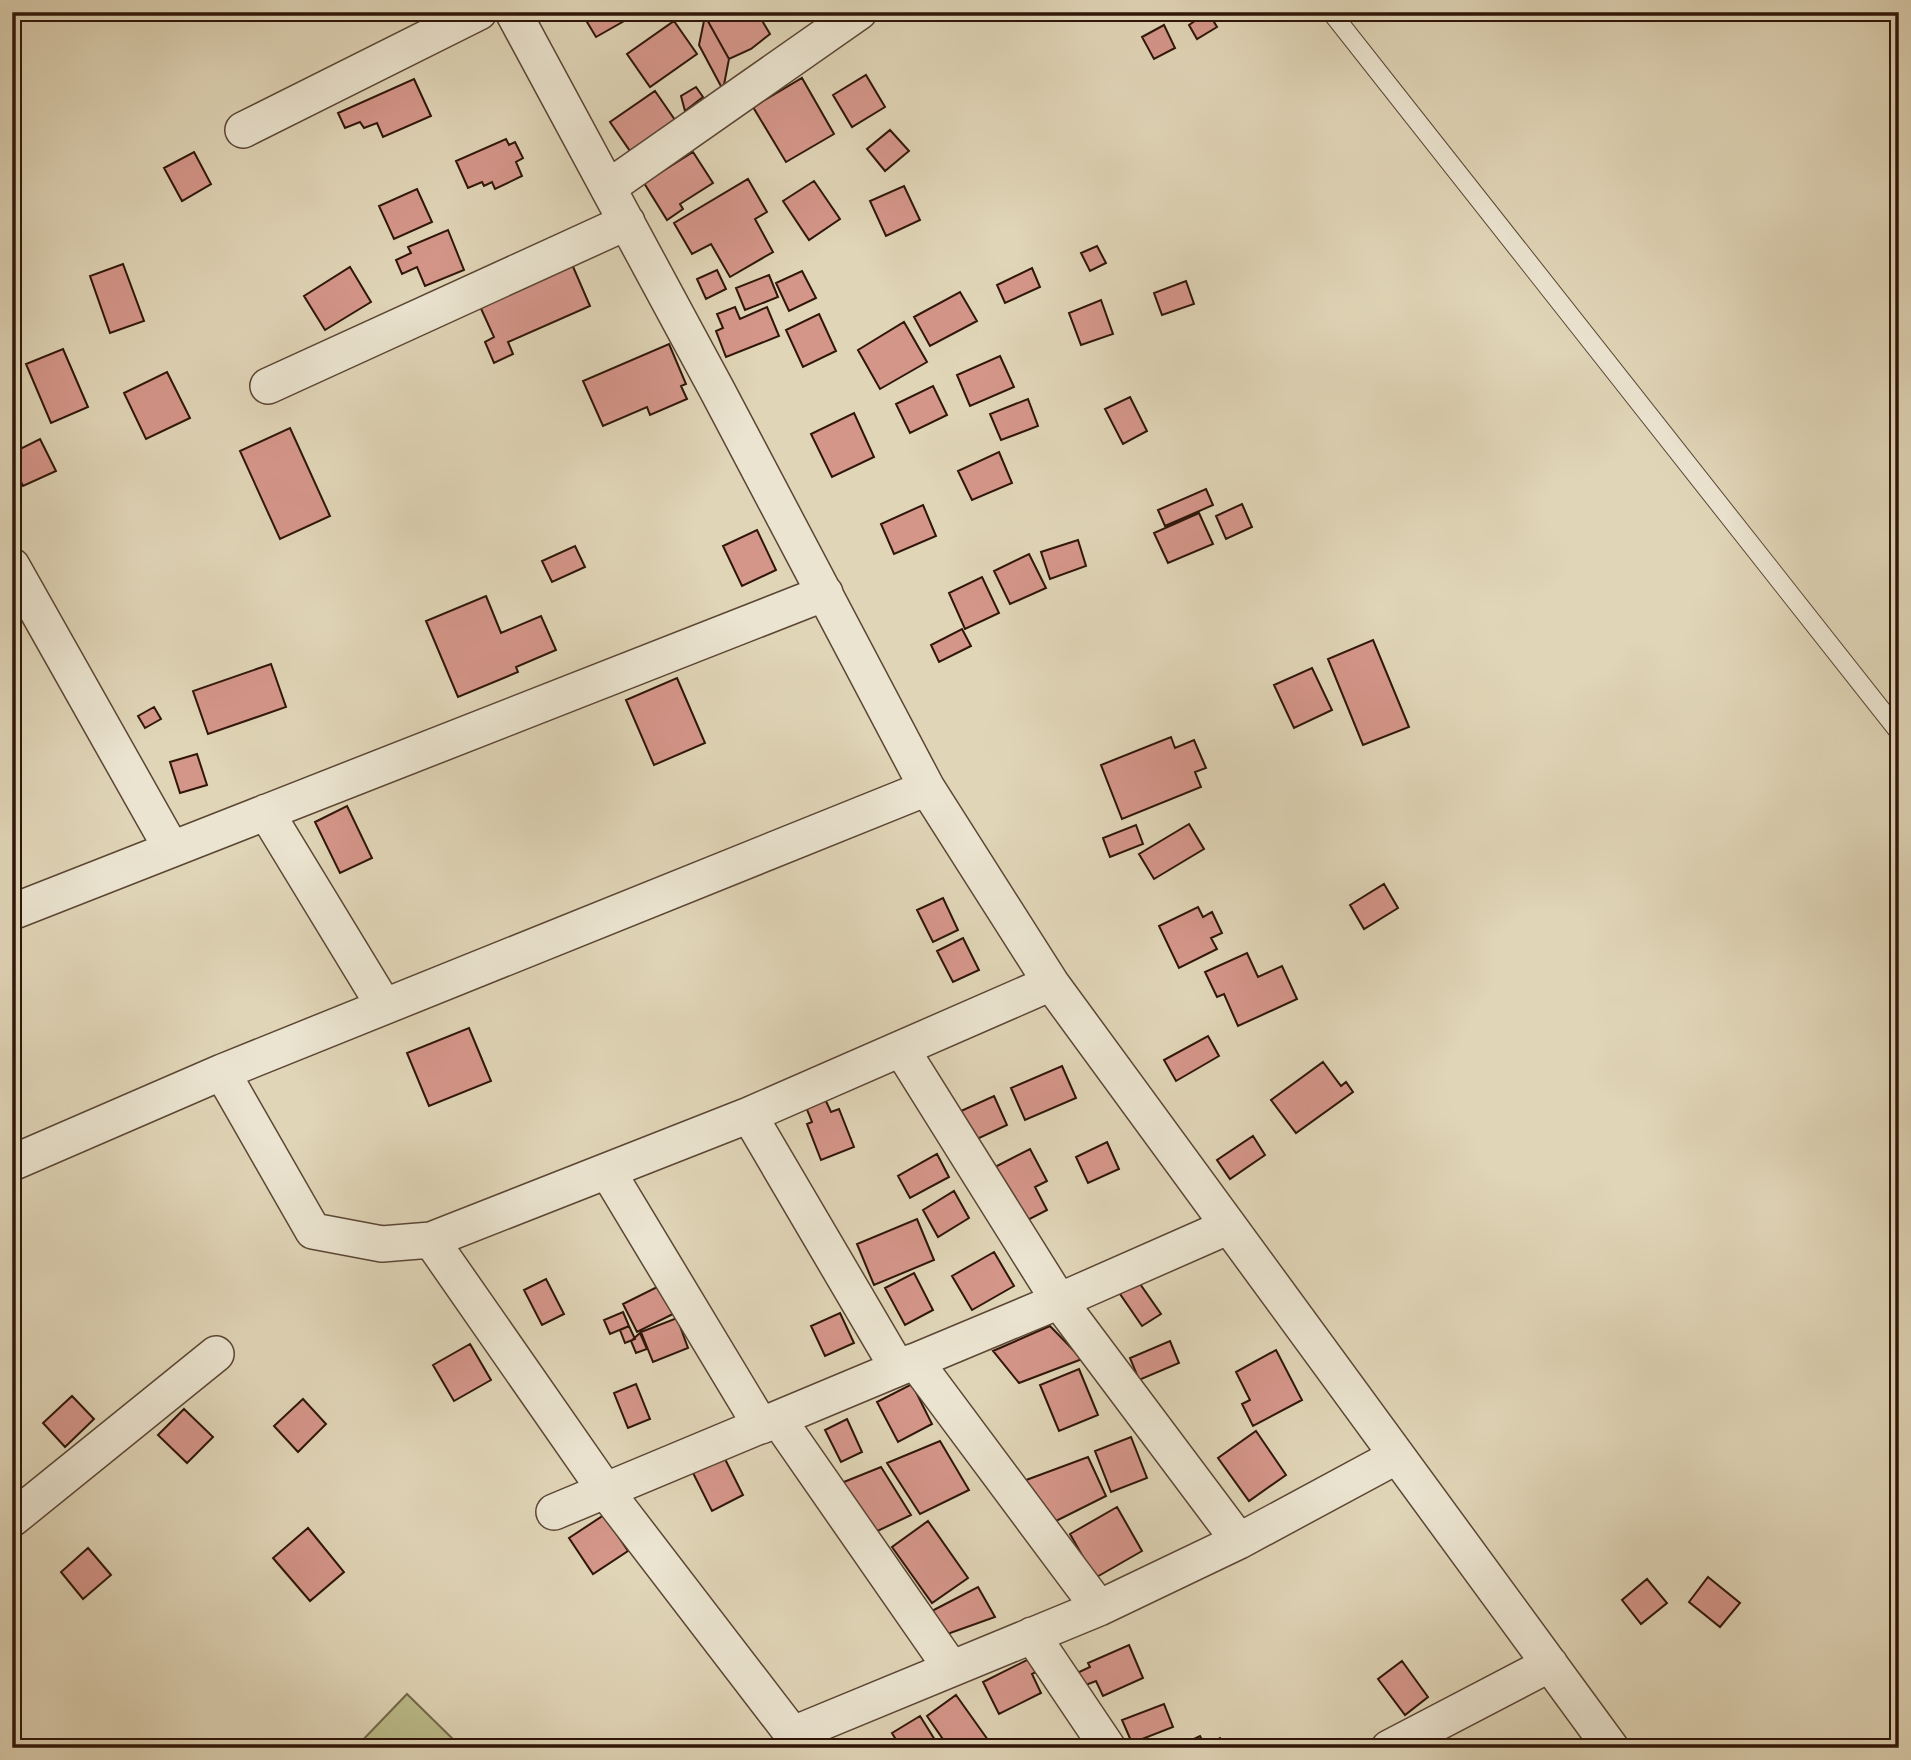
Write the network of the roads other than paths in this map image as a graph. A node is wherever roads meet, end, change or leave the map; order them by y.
1 (479, 12) edge
2 (513, 12) edge
3 (859, 12) edge
4 (1331, 12) edge
5 (243, 130) dead end
6 (609, 187) junction
7 (627, 222) junction
8 (268, 386) dead end
9 (12, 566) edge
10 (825, 593) junction
11 (1899, 732) edge
12 (927, 788) junction
13 (266, 813) junction
14 (171, 848) junction
15 (12, 912) edge
16 (1051, 983) junction
17 (384, 1006) junction
18 (902, 1050) junction
19 (222, 1072) junction
20 (749, 1115) junction
21 (12, 1163) edge
22 (608, 1172) junction
23 (1227, 1227) junction
24 (431, 1240) junction
25 (1059, 1301) junction
26 (216, 1354) dead end
27 (906, 1364) junction
28 (769, 1422) junction
29 (1395, 1457) junction
30 (605, 1490) junction
31 (554, 1512) dead end
32 (12, 1519) edge
33 (1239, 1541) junction
34 (1099, 1608) junction
35 (1032, 1635) junction
36 (1550, 1664) junction
37 (951, 1668) junction
38 (797, 1741) edge
39 (1409, 1744) edge
40 (1108, 1748) edge
41 (1611, 1748) edge

1 - 5 street
2 - 6 street
3 - 6 street
4 - 11 lane
6 - 7 street
7 - 8 street
7 - 10 street
9 - 14 street
10 - 12 street
10 - 13 street
12 - 16 street
12 - 17 street
13 - 14 street
13 - 17 street
14 - 15 street
16 - 18 street
16 - 23 street
17 - 19 street
18 - 20 street
18 - 25 street
19 - 21 street
19 - 24 street
20 - 22 street
20 - 27 street
22 - 24 street
22 - 28 street
23 - 25 street
23 - 29 street
24 - 30 street
25 - 27 street
25 - 33 street
26 - 32 street
27 - 28 street
27 - 34 street
28 - 30 street
28 - 37 street
29 - 33 street
29 - 36 street
30 - 31 street
30 - 38 street
33 - 34 street
34 - 35 street
35 - 37 street
35 - 40 street
36 - 39 street
36 - 41 street
37 - 38 street

